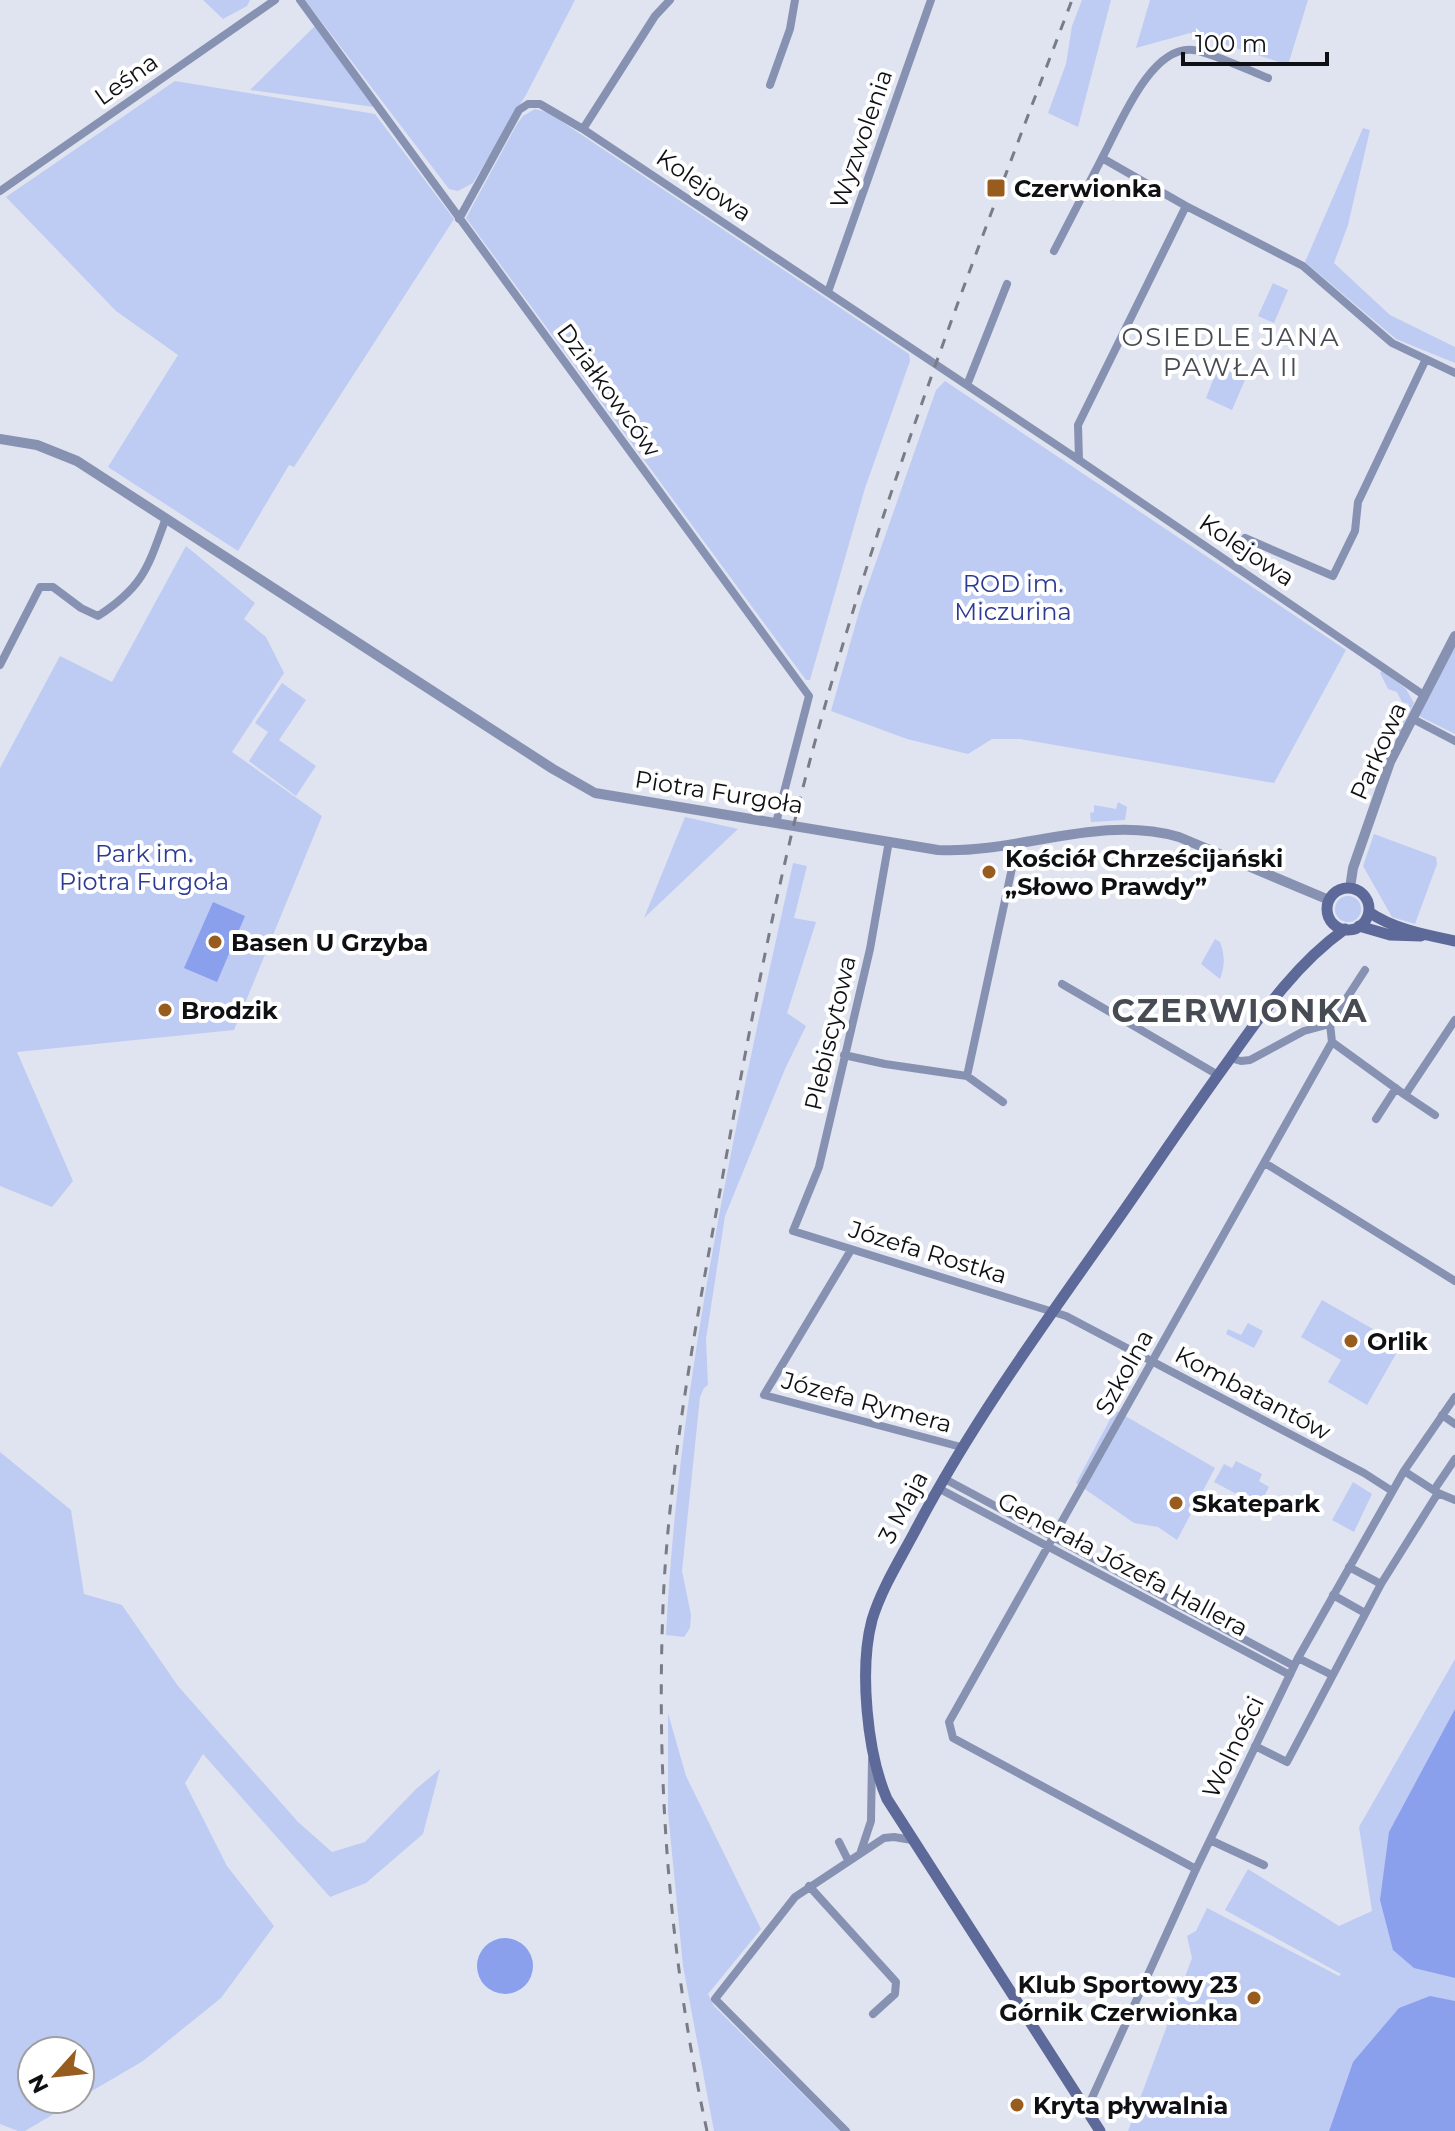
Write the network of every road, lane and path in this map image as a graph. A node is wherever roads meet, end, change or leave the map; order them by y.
1 (275, 0) edge
2 (300, 0) edge
3 (670, 0) edge
4 (795, 0) edge
5 (931, 0) edge
6 (1268, 78) dead end
7 (770, 85) dead end
8 (583, 129) junction
9 (1102, 158) junction
10 (0, 191) edge
11 (1186, 206) junction
12 (459, 219) junction
13 (1054, 251) dead end
14 (1007, 284) dead end
15 (828, 292) junction
16 (1426, 359) junction
17 (1455, 373) edge
18 (967, 385) junction
19 (0, 439) edge
20 (1079, 460) junction
21 (166, 518) junction
22 (1245, 538) dead end
23 (1455, 636) edge
24 (0, 665) edge
25 (1425, 696) junction
26 (1413, 719) junction
27 (1455, 741) edge
28 (776, 823) junction
29 (889, 841) junction
30 (1017, 845) junction
31 (1350, 888) junction
32 (1329, 900) junction
33 (1369, 912) junction
34 (1330, 918) junction
35 (1359, 926) junction
36 (1345, 929) junction
37 (1430, 936) junction
38 (1455, 941) edge
39 (1316, 952) junction
40 (1365, 970) dead end
41 (1062, 984) dead end
42 (1455, 1020) edge
43 (1330, 1024) junction
44 (1332, 1042) junction
45 (844, 1055) junction
46 (1230, 1058) junction
47 (1218, 1075) junction
48 (967, 1076) junction
49 (1396, 1088) junction
50 (1405, 1095) junction
51 (1003, 1102) dead end
52 (1435, 1115) dead end
53 (1376, 1119) dead end
54 (1265, 1163) junction
55 (793, 1231) joint
56 (851, 1250) junction
57 (1455, 1281) edge
58 (1052, 1311) junction
59 (1152, 1362) junction
60 (1455, 1397) edge
61 (1442, 1415) junction
62 (1455, 1424) edge
63 (961, 1447) junction
64 (1455, 1459) edge
65 (1404, 1471) junction
66 (940, 1483) junction
67 (1392, 1491) junction
68 (1436, 1492) junction
69 (1455, 1500) edge
70 (1055, 1537) junction
71 (1049, 1547) junction
72 (1349, 1567) junction
73 (1381, 1584) junction
74 (1333, 1595) junction
75 (1365, 1613) junction
76 (1296, 1662) junction
77 (1290, 1675) junction
78 (1332, 1675) junction
79 (1255, 1746) junction
80 (872, 1750) junction
81 (912, 1840) junction
82 (1210, 1840) junction
83 (839, 1842) dead end
84 (860, 1852) junction
85 (848, 1860) junction
86 (1264, 1865) dead end
87 (1196, 1869) junction
88 (809, 1886) junction
89 (873, 2014) dead end
90 (1086, 2111) junction
91 (846, 2131) edge
92 (1100, 2131) edge

1 - 10 street, Leśna
2 - 12 street, Działkowców
3 - 8 street
4 - 7 street
5 - 15 street, Wyzwolenia
6 - 9 street
8 - 12 street, Kolejowa
8 - 15 street, Kolejowa
9 - 11 street
9 - 13 street
11 - 16 street
11 - 20 street
12 - 28 street, Działkowców
14 - 18 street
15 - 18 street, Kolejowa
16 - 17 street
16 - 22 street
18 - 20 street, Kolejowa
19 - 21 street, Piotra Furgoła
20 - 25 street, Kolejowa
21 - 24 street
21 - 28 street, Piotra Furgoła
23 - 25 street, Parkowa
25 - 26 street, Parkowa
26 - 27 street
26 - 31 street, Parkowa
28 - 29 street, Piotra Furgoła
29 - 30 street, Piotra Furgoła
29 - 45 street, Plebiscytowa
30 - 32 street, Piotra Furgoła
30 - 48 street
31 - 32 main road
31 - 33 main road
32 - 34 main road
33 - 35 main road
33 - 37 main road
34 - 36 main road
34 - 39 main road, 3 Maja
35 - 36 main road
35 - 37 main road
36 - 39 main road, 3 Maja
37 - 38 main road
39 - 46 main road, 3 Maja
40 - 43 street
41 - 47 street
42 - 50 street
43 - 44 street
43 - 46 street
44 - 49 street
44 - 54 street, Szkolna
45 - 48 street
45 - 55 street, Plebiscytowa
46 - 47 main road, 3 Maja
47 - 58 main road, 3 Maja
48 - 51 street
49 - 50 street
49 - 53 street
50 - 52 street
54 - 57 street
54 - 59 street, Szkolna
55 - 56 street, Józefa Rostka
56 - 58 street, Józefa Rostka
56 - 63 street, Józefa Rymera
58 - 59 street, Kombatantów
58 - 63 main road, 3 Maja
59 - 67 street, Kombatantów
59 - 70 street, Szkolna
60 - 61 street, Wolności
61 - 62 street
61 - 65 street, Wolności
63 - 66 main road, 3 Maja
64 - 68 street
65 - 67 street, Wolności
65 - 68 street
66 - 70 street, Generała Józefa Hallera
66 - 71 street, Generała Józefa Hallera
66 - 80 main road, 3 Maja
67 - 72 street, Wolności
68 - 69 street
68 - 73 street
70 - 71 street, Szkolna
70 - 76 street, Generała Józefa Hallera
71 - 77 street, Generała Józefa Hallera
71 - 87 street, Szkolna
72 - 73 street
72 - 74 street, Wolności
73 - 75 street
74 - 75 street
74 - 76 street, Wolności
75 - 78 street
76 - 77 street, Wolności
76 - 78 street, Generała Józefa Hallera
77 - 79 street, Wolności
78 - 79 street
79 - 82 street, Wolności
80 - 81 main road, 3 Maja
80 - 84 street
81 - 84 street
81 - 90 main road, 3 Maja
82 - 86 street
82 - 87 street, Wolności
83 - 85 street
84 - 85 street
85 - 88 street
87 - 90 street, Wolności
88 - 89 street
88 - 91 street
90 - 92 main road, 3 Maja

